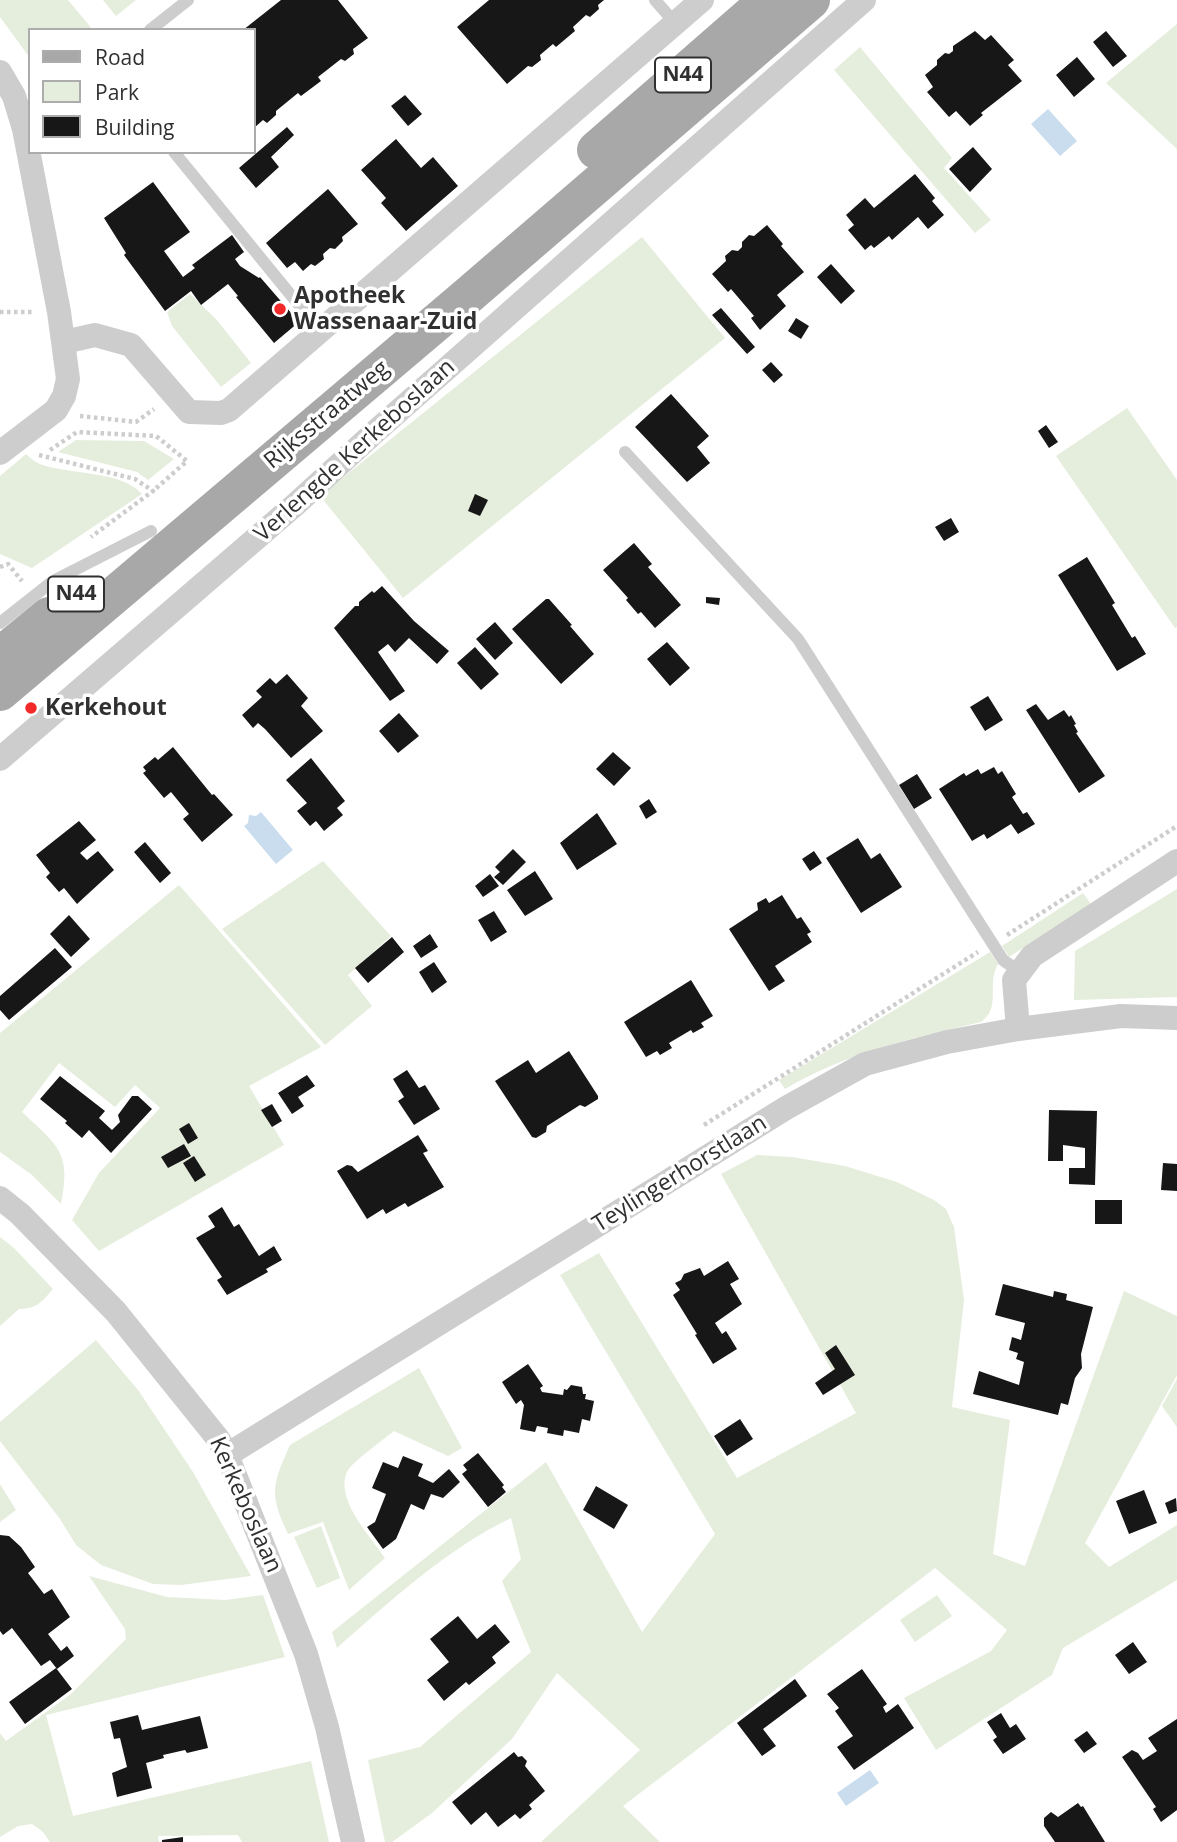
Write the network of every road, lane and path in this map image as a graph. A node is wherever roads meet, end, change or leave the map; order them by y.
1 (188, 0) edge
2 (655, 0) edge
3 (702, 0) edge
4 (768, 0) edge
5 (811, 0) edge
6 (864, 0) edge
7 (675, 23) junction
8 (153, 28) edge
9 (0, 72) edge
10 (27, 127) edge
11 (32, 154) edge
12 (176, 154) edge
13 (0, 312) edge
14 (59, 312) junction
15 (321, 332) junction
16 (64, 342) junction
17 (174, 393) junction
18 (71, 422) dead end
19 (24, 435) junction
20 (625, 452) dead end
21 (0, 453) edge
22 (41, 457) junction
23 (153, 491) junction
24 (151, 531) junction
25 (84, 543) dead end
26 (0, 567) edge
27 (27, 587) dead end
28 (0, 623) edge
29 (0, 656) edge
30 (0, 692) edge
31 (0, 759) edge
32 (1177, 861) edge
33 (1020, 972) junction
34 (1177, 1018) edge
35 (1018, 1029) junction
36 (0, 1198) edge
37 (228, 1455) junction
38 (353, 1842) edge

1 - 8 lane
2 - 7 lane
3 - 7 street
4 - 24 main road, Rijksstraatweg / N44
5 - 30 main road, Rijksstraatweg / N44
6 - 31 street, Verlengde Kerkeboslaan
7 - 15 street
9 - 10 street
11 - 14 street
12 - 15 lane
13 - 14 path
14 - 16 street
15 - 17 street
16 - 17 street
16 - 19 street
17 - 18 path
19 - 21 street
19 - 22 path
20 - 33 lane
22 - 23 path
22 - 23 path
23 - 25 path
24 - 28 lane, Rijksstraatweg
24 - 29 main road, Rijksstraatweg / N44
26 - 27 path
32 - 33 street
33 - 35 street
34 - 35 street, Teylingerhorstlaan
35 - 37 street, Teylingerhorstlaan
36 - 37 street, Kerkeboslaan
37 - 38 street, Kerkeboslaan

